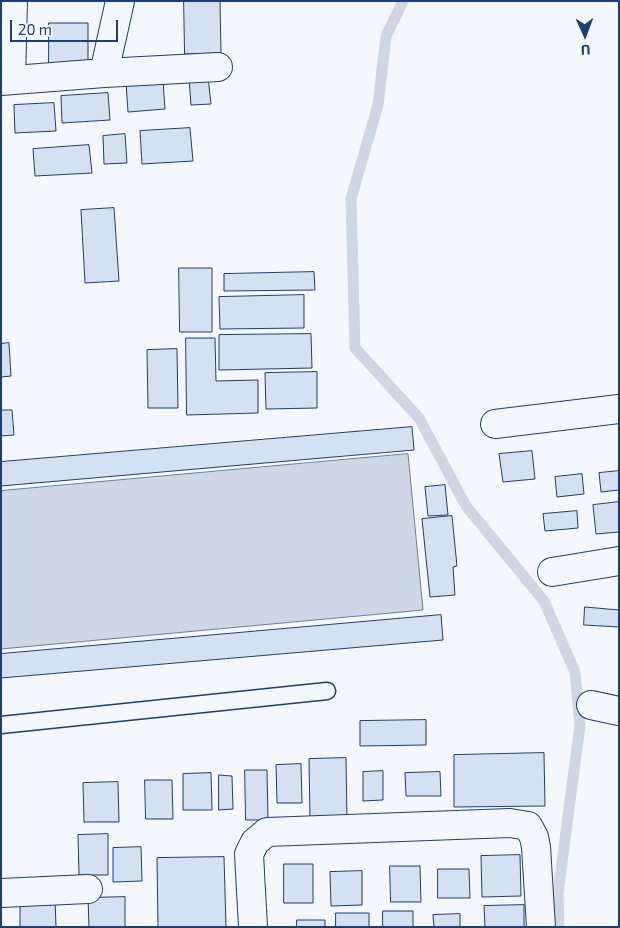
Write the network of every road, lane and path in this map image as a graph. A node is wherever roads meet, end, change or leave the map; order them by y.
1 (12, 1) edge
2 (120, 1) edge
3 (218, 67) dead end
4 (104, 73) junction
5 (6, 81) edge
6 (619, 409) edge
7 (495, 424) dead end
8 (619, 561) edge
9 (552, 572) dead end
10 (327, 690) dead end
11 (591, 705) dead end
12 (619, 712) edge
13 (1, 725) edge
14 (88, 889) dead end
15 (1, 894) edge
16 (253, 927) edge
17 (541, 927) edge

1 - 5 street
2 - 4 street
3 - 4 street
4 - 5 street
6 - 7 street
8 - 9 street
10 - 13 lane
11 - 12 street
14 - 15 street
16 - 17 street

